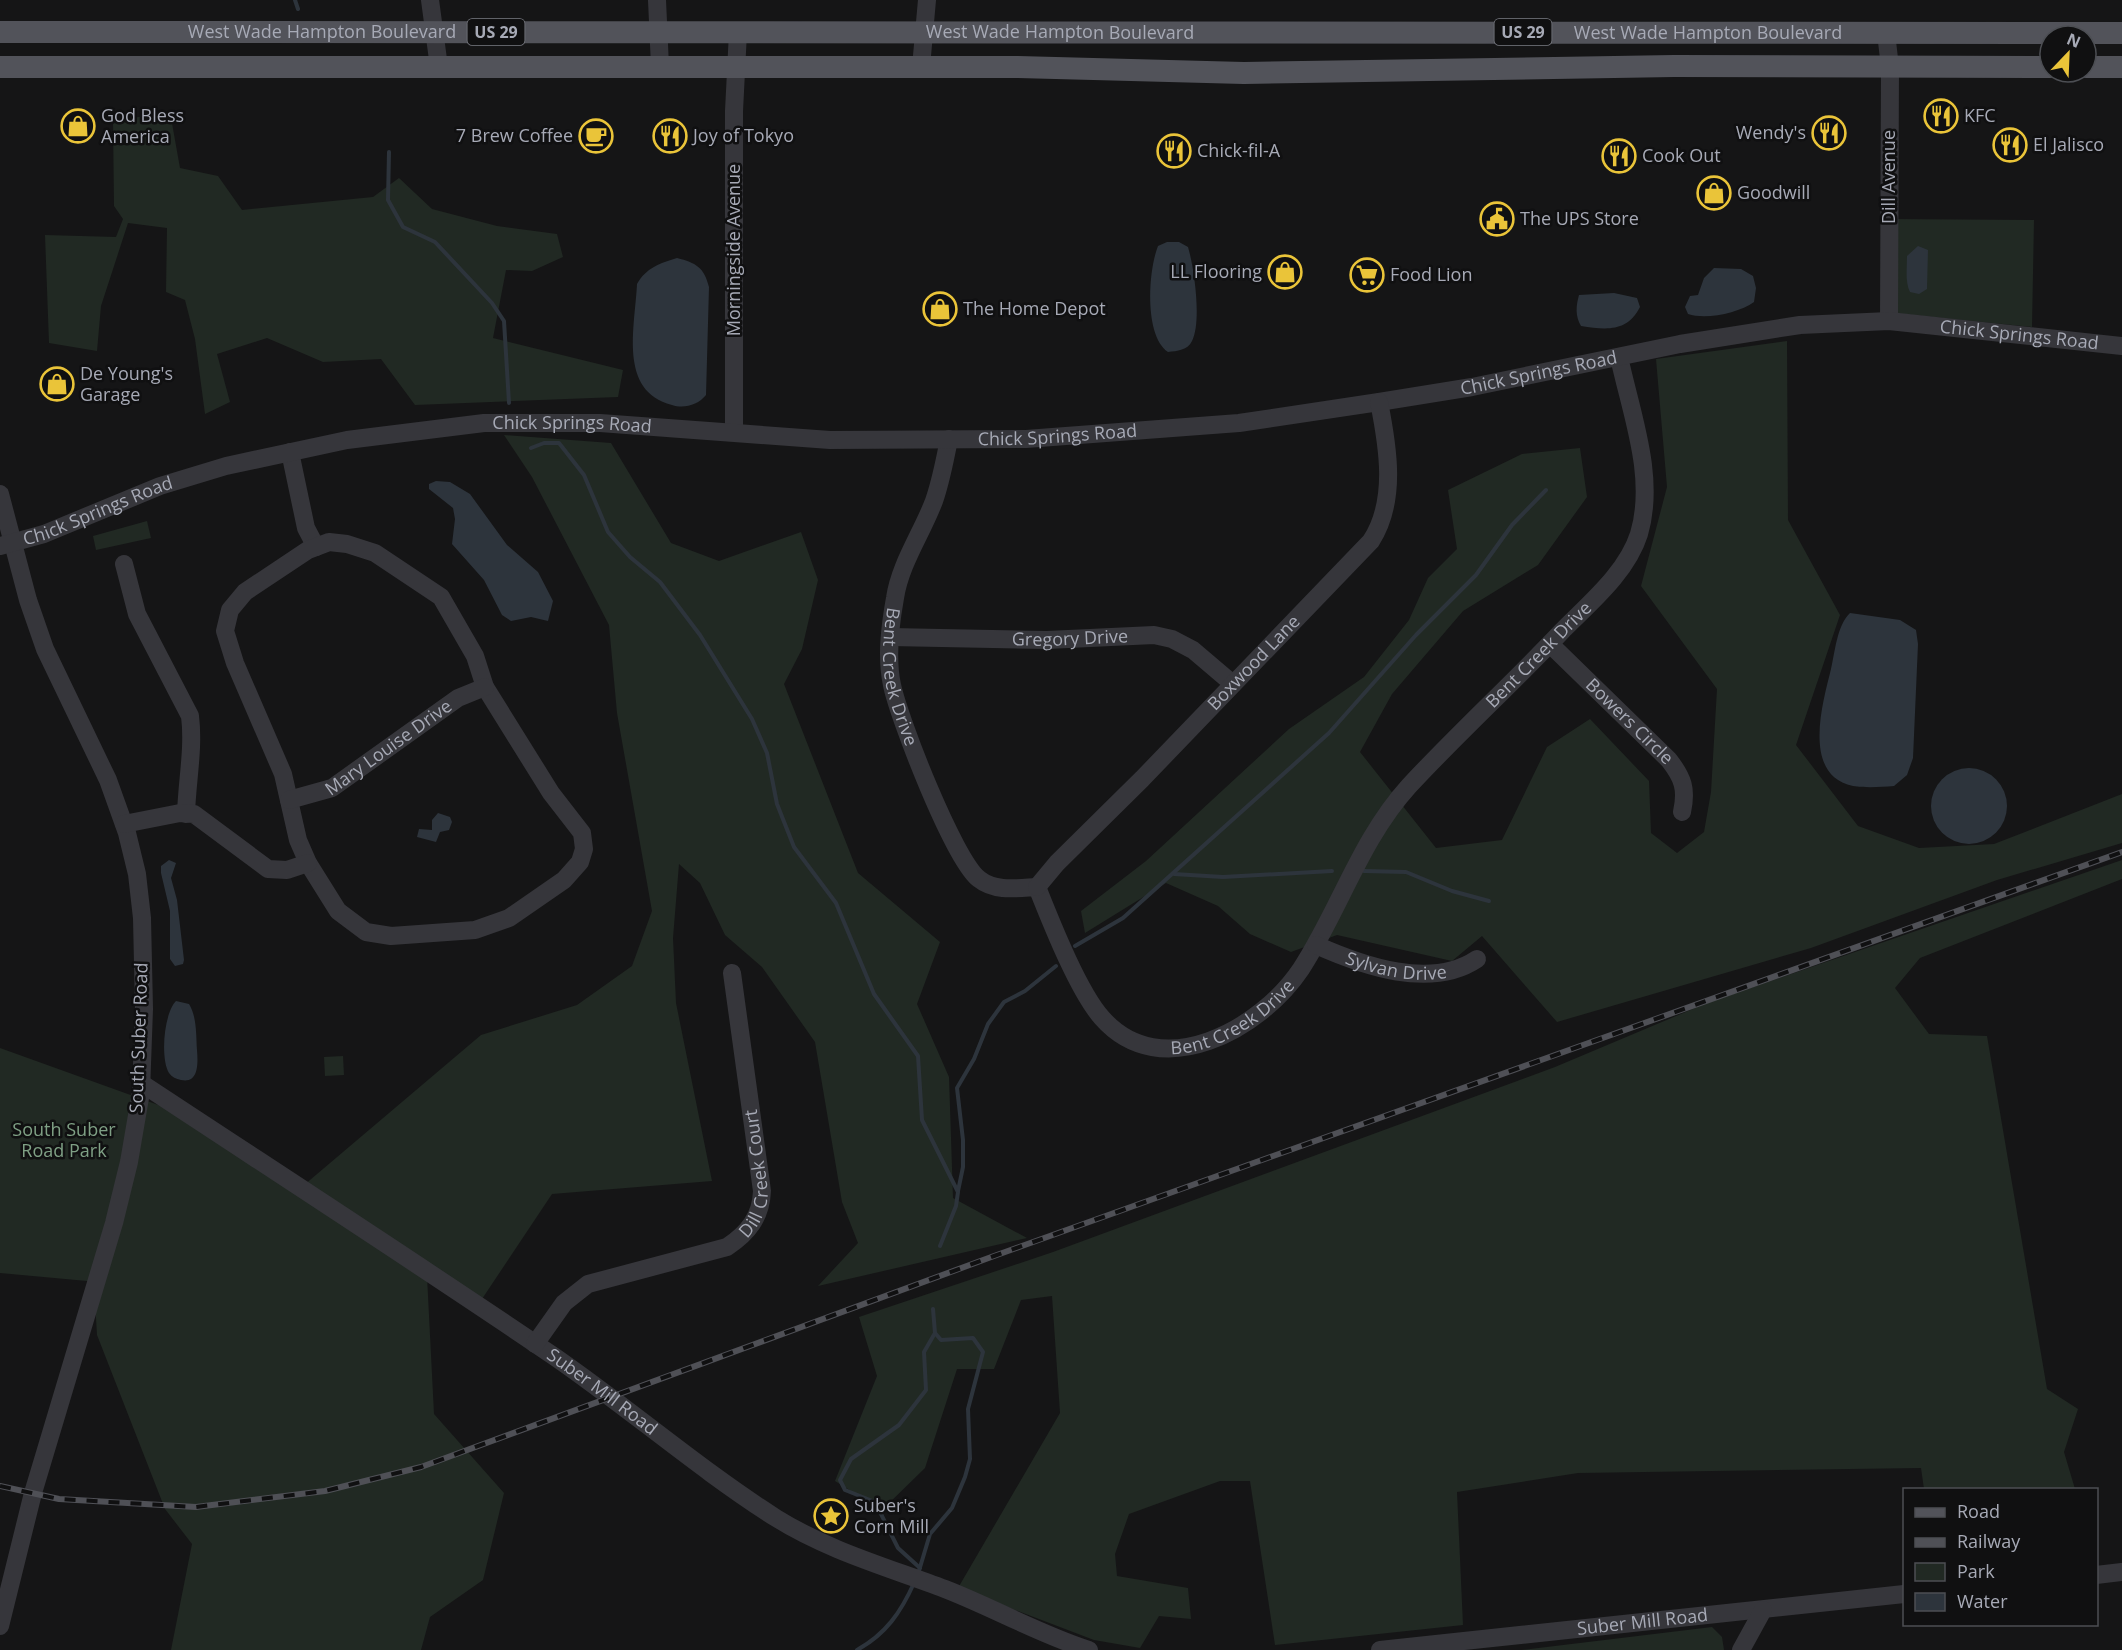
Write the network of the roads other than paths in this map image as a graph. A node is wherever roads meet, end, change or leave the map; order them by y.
1 (430, 0) edge
2 (657, 0) edge
3 (927, 0) edge
4 (0, 32) edge
5 (436, 32) junction
6 (657, 32) junction
7 (738, 32) junction
8 (923, 32) junction
9 (1886, 33) junction
10 (2122, 33) edge
11 (660, 66) junction
12 (439, 67) junction
13 (736, 67) junction
14 (921, 67) junction
15 (1890, 67) junction
16 (2038, 67) edge
17 (2098, 67) edge
18 (2122, 67) edge
19 (0, 68) edge
20 (1889, 321) junction
21 (2122, 346) edge
22 (1619, 357) junction
23 (1379, 402) junction
24 (734, 431) junction
25 (949, 439) junction
26 (290, 452) junction
27 (0, 494) edge
28 (6, 544) edge
29 (316, 547) junction
30 (124, 564) dead end
31 (890, 637) junction
32 (1550, 644) junction
33 (1233, 684) junction
34 (485, 687) junction
35 (289, 800) junction
36 (1682, 812) dead end
37 (186, 814) junction
38 (124, 824) junction
39 (308, 863) junction
40 (1036, 887) junction
41 (1317, 945) junction
42 (1477, 959) dead end
43 (732, 973) dead end
44 (141, 1083) junction
45 (535, 1344) junction
46 (2122, 1572) edge
47 (2098, 1575) edge
48 (1903, 1594) edge
49 (1763, 1610) junction
50 (0, 1626) edge
51 (1089, 1650) edge
52 (1380, 1650) edge
53 (1741, 1650) edge

1 - 5 street
2 - 6 street
3 - 8 street
4 - 5 main road, West Wade Hampton Boulevard / US 29
5 - 6 main road, West Wade Hampton Boulevard / US 29
5 - 12 street
6 - 7 main road, West Wade Hampton Boulevard / US 29
6 - 11 street
7 - 8 main road, West Wade Hampton Boulevard / US 29
7 - 13 street, Morningside Avenue
8 - 9 main road, West Wade Hampton Boulevard / US 29
8 - 14 street
9 - 10 main road, West Wade Hampton Boulevard / US 29
9 - 15 street, Dill Avenue
11 - 12 main road, West Wade Hampton Boulevard / US 29
11 - 13 main road, West Wade Hampton Boulevard / US 29
12 - 19 main road, West Wade Hampton Boulevard / US 29
13 - 14 main road, West Wade Hampton Boulevard / US 29
13 - 24 street, Morningside Avenue
14 - 15 main road, West Wade Hampton Boulevard / US 29
15 - 16 main road, West Wade Hampton Boulevard / US 29
15 - 20 street, Dill Avenue
17 - 18 main road
20 - 21 street, Chick Springs Road
20 - 22 street, Chick Springs Road
22 - 23 street, Chick Springs Road
22 - 32 street, Bent Creek Drive
23 - 25 street, Chick Springs Road
23 - 33 street, Boxwood Lane
24 - 25 street, Chick Springs Road
24 - 26 street, Chick Springs Road
25 - 31 street, Bent Creek Drive
26 - 28 street, Chick Springs Road
26 - 29 street
27 - 28 street, South Suber Road
28 - 38 street, South Suber Road
29 - 34 street
29 - 35 street
30 - 37 street
31 - 33 street, Gregory Drive
31 - 40 street, Bent Creek Drive
32 - 36 street, Bowers Circle
32 - 41 street, Bent Creek Drive
33 - 40 street, Boxwood Lane
34 - 35 street, Mary Louise Drive
34 - 39 street
35 - 39 street
37 - 38 street
37 - 39 street
38 - 44 street, South Suber Road
40 - 41 street, Bent Creek Drive
41 - 42 street, Sylvan Drive
43 - 45 street, Dill Creek Court
44 - 45 street, Suber Mill Road
44 - 50 street, South Suber Road
45 - 51 street, Suber Mill Road
46 - 47 street
48 - 49 street, Suber Mill Road
49 - 52 street, Suber Mill Road
49 - 53 street

